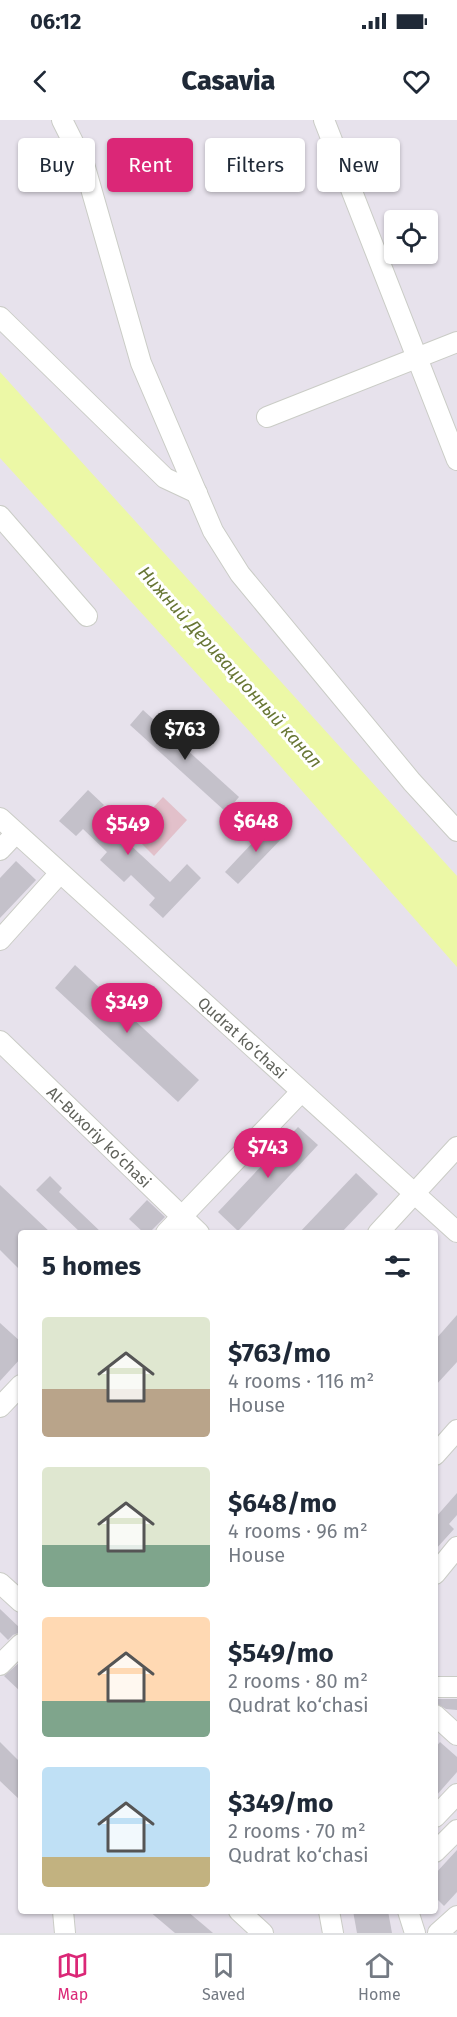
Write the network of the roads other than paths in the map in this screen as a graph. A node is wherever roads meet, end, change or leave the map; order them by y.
1 (62, 120) edge
2 (324, 120) edge
3 (0, 317) edge
4 (457, 342) edge
5 (417, 357) junction
6 (267, 417) dead end
7 (457, 460) edge
8 (197, 493) junction
9 (0, 516) edge
10 (87, 616) dead end
11 (0, 818) edge
12 (457, 831) edge
13 (16, 833) junction
14 (0, 850) edge
15 (60, 873) junction
16 (0, 940) edge
17 (0, 1041) edge
18 (301, 1092) junction
19 (457, 1147) edge
20 (414, 1195) junction
21 (181, 1217) junction
22 (169, 1230) edge
23 (196, 1230) edge
24 (381, 1230) edge
25 (457, 1232) edge
26 (18, 1388) edge
27 (0, 1407) edge
28 (457, 1430) edge
29 (438, 1447) edge
30 (457, 1547) edge
31 (438, 1570) edge
32 (0, 1582) edge
33 (18, 1599) edge
34 (18, 1647) edge
35 (0, 1665) edge
36 (438, 1687) edge
37 (457, 1687) edge
38 (438, 1718) edge
39 (457, 1735) edge
40 (457, 1794) edge
41 (438, 1814) edge
42 (457, 1830) edge
43 (438, 1849) edge
44 (63, 1914) edge
45 (242, 1914) edge
46 (330, 1914) edge
47 (409, 1914) edge
48 (457, 1916) edge
49 (65, 1933) edge
50 (263, 1933) edge
51 (333, 1933) edge
52 (415, 1933) edge
53 (438, 1933) edge

1 - 8 street
2 - 5 street
3 - 8 street
4 - 5 street
5 - 6 street
5 - 7 street
8 - 12 street
9 - 10 street
11 - 13 street, Qudrat ko‘chasi
13 - 14 street
13 - 15 street, Qudrat ko‘chasi
15 - 16 street
15 - 18 street, Qudrat ko‘chasi
17 - 21 street, Al-Buxoriy ko‘chasi
18 - 20 street, Qudrat ko‘chasi
18 - 21 street
19 - 20 street
20 - 24 street
20 - 25 street, Qudrat ko‘chasi
21 - 22 street
21 - 23 street, Al-Buxoriy ko‘chasi
26 - 27 street
28 - 29 street
30 - 31 street
32 - 33 street
34 - 35 street
36 - 37 street
38 - 39 street
40 - 41 street
42 - 43 street
44 - 49 street
45 - 50 street
46 - 51 street
47 - 52 street
48 - 53 street

